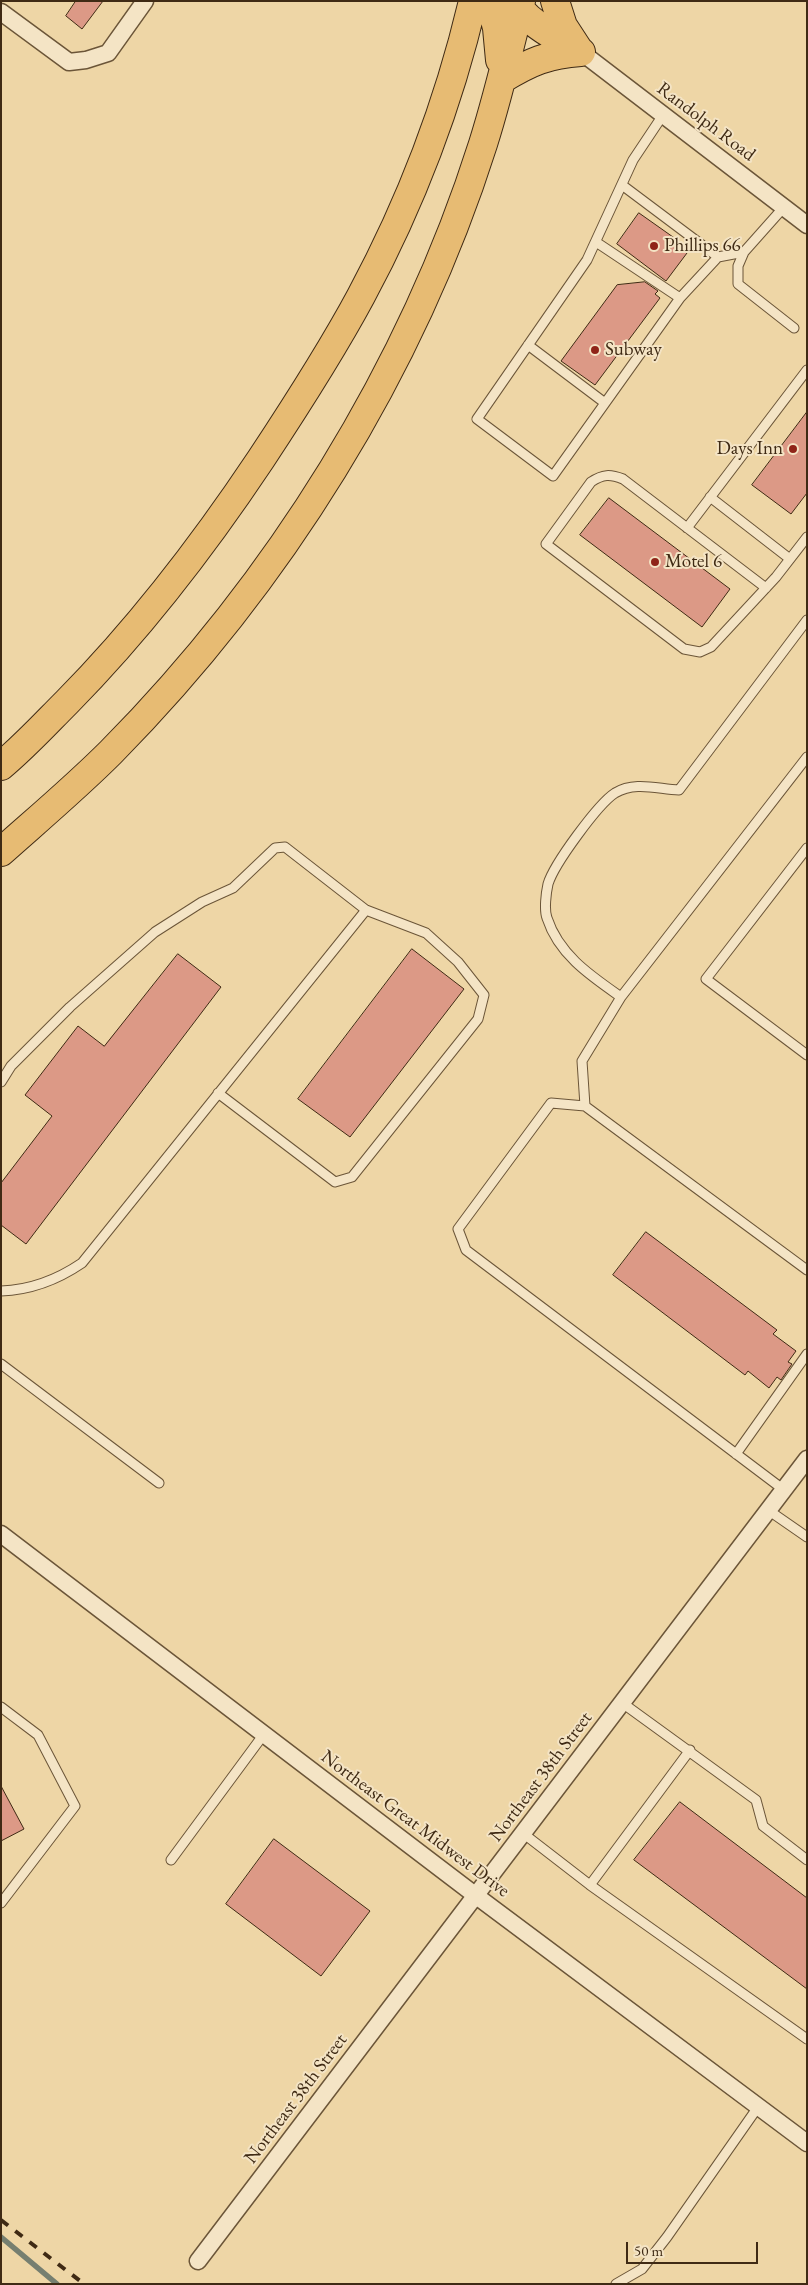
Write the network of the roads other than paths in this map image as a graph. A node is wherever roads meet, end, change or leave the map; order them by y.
1 (145, 1) edge
2 (490, 1) edge
3 (554, 1) edge
4 (518, 4) edge
5 (468, 7) edge
6 (1, 12) edge
7 (580, 52) junction
8 (502, 79) junction
9 (663, 115) junction
10 (622, 185) junction
11 (784, 207) junction
12 (807, 225) edge
13 (596, 242) junction
14 (744, 252) junction
15 (718, 257) junction
16 (680, 298) junction
17 (794, 328) dead end
18 (528, 346) junction
19 (807, 370) edge
20 (604, 403) junction
21 (710, 497) junction
22 (687, 528) junction
23 (807, 537) edge
24 (790, 559) junction
25 (766, 588) junction
26 (807, 620) edge
27 (807, 757) edge
28 (1, 766) edge
29 (807, 848) edge
30 (1, 852) edge
31 (366, 910) junction
32 (621, 997) junction
33 (807, 1055) edge
34 (1, 1082) edge
35 (218, 1094) junction
36 (585, 1106) junction
37 (807, 1270) edge
38 (1, 1291) edge
39 (807, 1354) edge
40 (1, 1364) edge
41 (736, 1454) junction
42 (807, 1459) edge
43 (160, 1483) dead end
44 (784, 1490) junction
45 (768, 1510) junction
46 (1, 1534) edge
47 (807, 1537) edge
48 (622, 1702) junction
49 (1, 1707) edge
50 (264, 1734) junction
51 (690, 1750) junction
52 (524, 1834) junction
53 (171, 1860) dead end
54 (807, 1860) edge
55 (590, 1885) junction
56 (475, 1895) junction
57 (1, 1903) edge
58 (807, 2040) edge
59 (758, 2106) junction
60 (807, 2143) edge
61 (198, 2261) dead end
62 (616, 2284) edge

1 - 6 street
2 - 8 highway
3 - 7 highway
4 - 7 highway
4 - 8 highway
5 - 28 highway
7 - 8 highway
7 - 9 street, Randolph Road
8 - 30 highway
9 - 10 lane
9 - 11 street, Randolph Road
10 - 13 lane
10 - 15 lane
11 - 12 street, Randolph Road
11 - 14 lane
13 - 16 lane
13 - 18 lane
14 - 15 lane
14 - 17 lane
15 - 16 lane
16 - 20 lane
18 - 20 lane
18 - 20 lane
19 - 21 lane
21 - 22 lane
21 - 24 lane
22 - 25 lane
22 - 25 lane
23 - 24 lane
24 - 25 lane
26 - 32 lane
27 - 32 lane
29 - 33 lane
31 - 34 lane
31 - 35 lane
31 - 35 lane
32 - 36 lane
35 - 38 lane
36 - 37 lane
36 - 41 lane
39 - 41 lane
40 - 43 lane
41 - 44 lane
42 - 44 street, Northeast 38th Street
44 - 45 street, Northeast 38th Street
45 - 47 lane
45 - 48 street, Northeast 38th Street
46 - 50 street, Northeast Great Midwest Drive
48 - 51 lane
48 - 52 street, Northeast 38th Street
49 - 57 lane
50 - 53 lane
50 - 56 street, Northeast Great Midwest Drive
51 - 54 lane
51 - 55 lane
52 - 55 lane
52 - 56 street, Northeast 38th Street
55 - 58 lane
56 - 59 street, Northeast Great Midwest Drive
56 - 61 street, Northeast 38th Street
59 - 60 street, Northeast Great Midwest Drive
59 - 62 lane

